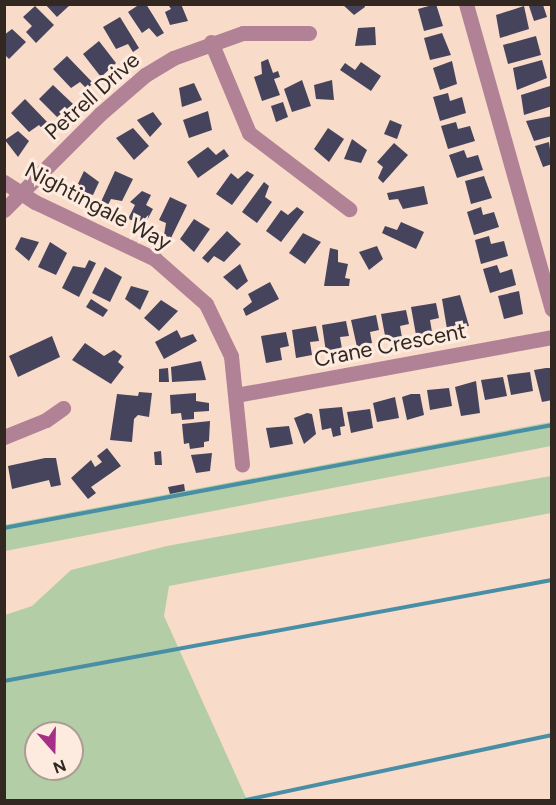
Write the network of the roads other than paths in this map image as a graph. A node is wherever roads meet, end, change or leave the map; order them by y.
1 (466, 4) edge
2 (309, 33) dead end
3 (211, 42) junction
4 (4, 182) edge
5 (20, 194) junction
6 (350, 209) dead end
7 (4, 210) edge
8 (552, 309) edge
9 (552, 337) edge
10 (236, 395) junction
11 (63, 408) dead end
12 (4, 437) edge
13 (242, 465) dead end

1 - 8 street
2 - 3 street, Petrell Drive
3 - 5 street, Petrell Drive
3 - 6 street
4 - 5 street, Nightingale Way
5 - 7 street, Petrell Drive
5 - 10 street, Nightingale Way
9 - 10 street, Crane Crescent
10 - 13 street, Nightingale Way
11 - 12 street

